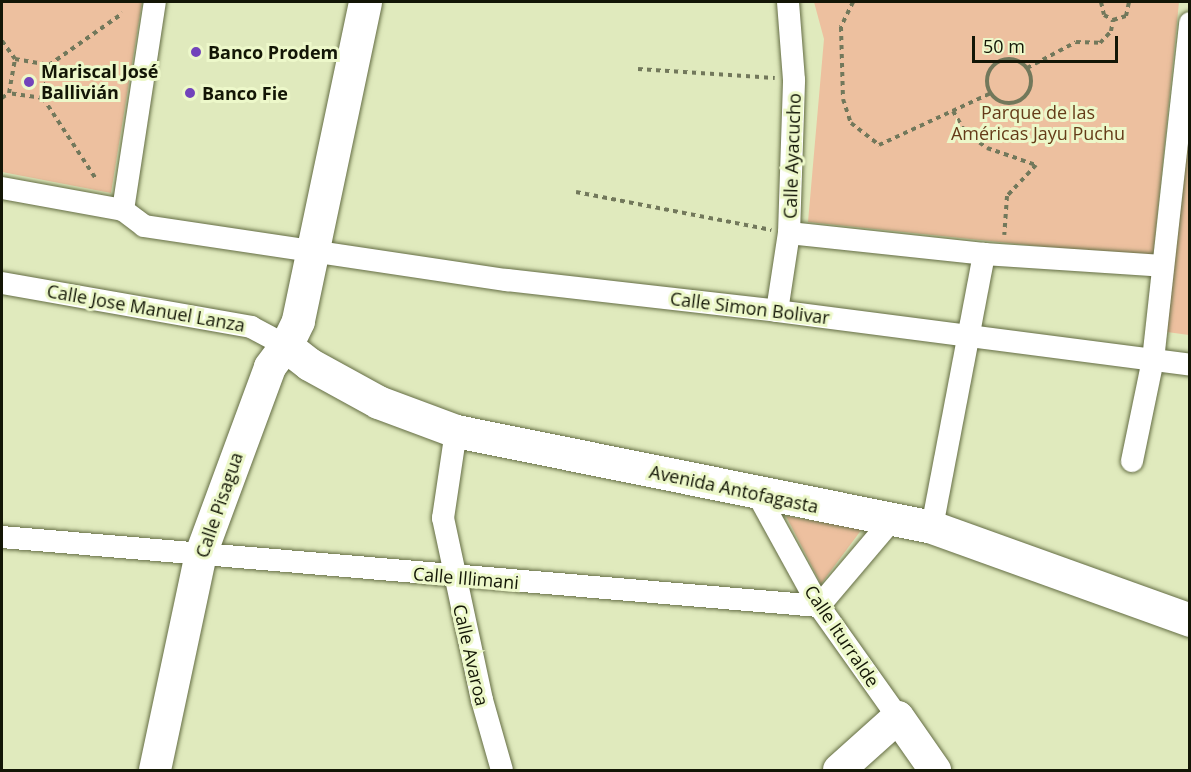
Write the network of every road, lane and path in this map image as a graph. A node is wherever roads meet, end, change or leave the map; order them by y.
1 (155, 2) edge
2 (365, 2) edge
3 (788, 2) edge
4 (853, 2) edge
5 (1101, 2) edge
6 (1129, 2) edge
7 (123, 13) dead end
8 (1113, 20) junction
9 (1190, 23) edge
10 (2, 41) edge
11 (15, 59) junction
12 (49, 65) junction
13 (1026, 68) junction
14 (638, 69) dead end
15 (794, 80) junction
16 (9, 93) junction
17 (991, 93) junction
18 (2, 98) edge
19 (43, 99) junction
20 (953, 111) junction
21 (96, 179) dead end
22 (2, 188) edge
23 (576, 192) dead end
24 (123, 210) junction
25 (789, 233) junction
26 (311, 251) junction
27 (993, 255) junction
28 (1163, 266) junction
29 (2, 283) edge
30 (777, 310) junction
31 (965, 338) junction
32 (285, 346) junction
33 (1153, 360) junction
34 (1190, 365) edge
35 (456, 431) junction
36 (1132, 461) dead end
37 (758, 495) junction
38 (892, 520) junction
39 (932, 527) junction
40 (2, 537) edge
41 (201, 554) junction
42 (453, 577) junction
43 (819, 606) junction
44 (1190, 620) edge
45 (898, 717) junction
46 (155, 771) edge
47 (502, 771) edge
48 (839, 771) edge
49 (935, 771) edge

1 - 24 street
2 - 26 main road, Calle Pisagua
3 - 15 street, Calle Ayacucho
4 - 20 path
5 - 8 path
6 - 8 path
7 - 12 path
8 - 13 path
9 - 28 street
10 - 11 path
11 - 12 path
11 - 16 path
12 - 19 path
13 - 17 path
13 - 17 path
14 - 15 path
15 - 25 street, Calle Ayacucho
16 - 18 path
16 - 19 path
17 - 20 path
19 - 21 path
20 - 27 path
22 - 24 street
23 - 25 path
24 - 26 street, Calle Simon Bolivar
25 - 27 street
25 - 30 street, Calle Ayacucho
26 - 30 street, Calle Simon Bolivar
26 - 32 main road, Calle Pisagua
27 - 28 street
27 - 31 street
28 - 33 street
29 - 32 street, Calle Jose Manuel Lanza
30 - 31 street, Calle Simon Bolivar
31 - 33 street, Calle Simon Bolivar
31 - 39 street
32 - 35 main road, Avenida Antofagasta
32 - 41 main road, Calle Pisagua
33 - 34 street, Calle Simon Bolivar
33 - 36 street
35 - 37 main road, Avenida Antofagasta
35 - 42 street, Calle Avaroa
37 - 38 main road, Avenida Antofagasta
37 - 43 street, Calle Iturralde
38 - 39 main road, Avenida Antofagasta
38 - 43 street
39 - 44 main road, Avenida Antofagasta
40 - 41 street, Calle Illimani
41 - 42 street, Calle Illimani
41 - 46 main road, Calle Pisagua
42 - 43 street, Calle Illimani
42 - 47 street, Calle Avaroa
43 - 45 street, Calle Iturralde
45 - 48 main road
45 - 49 main road, Calle Iturralde

